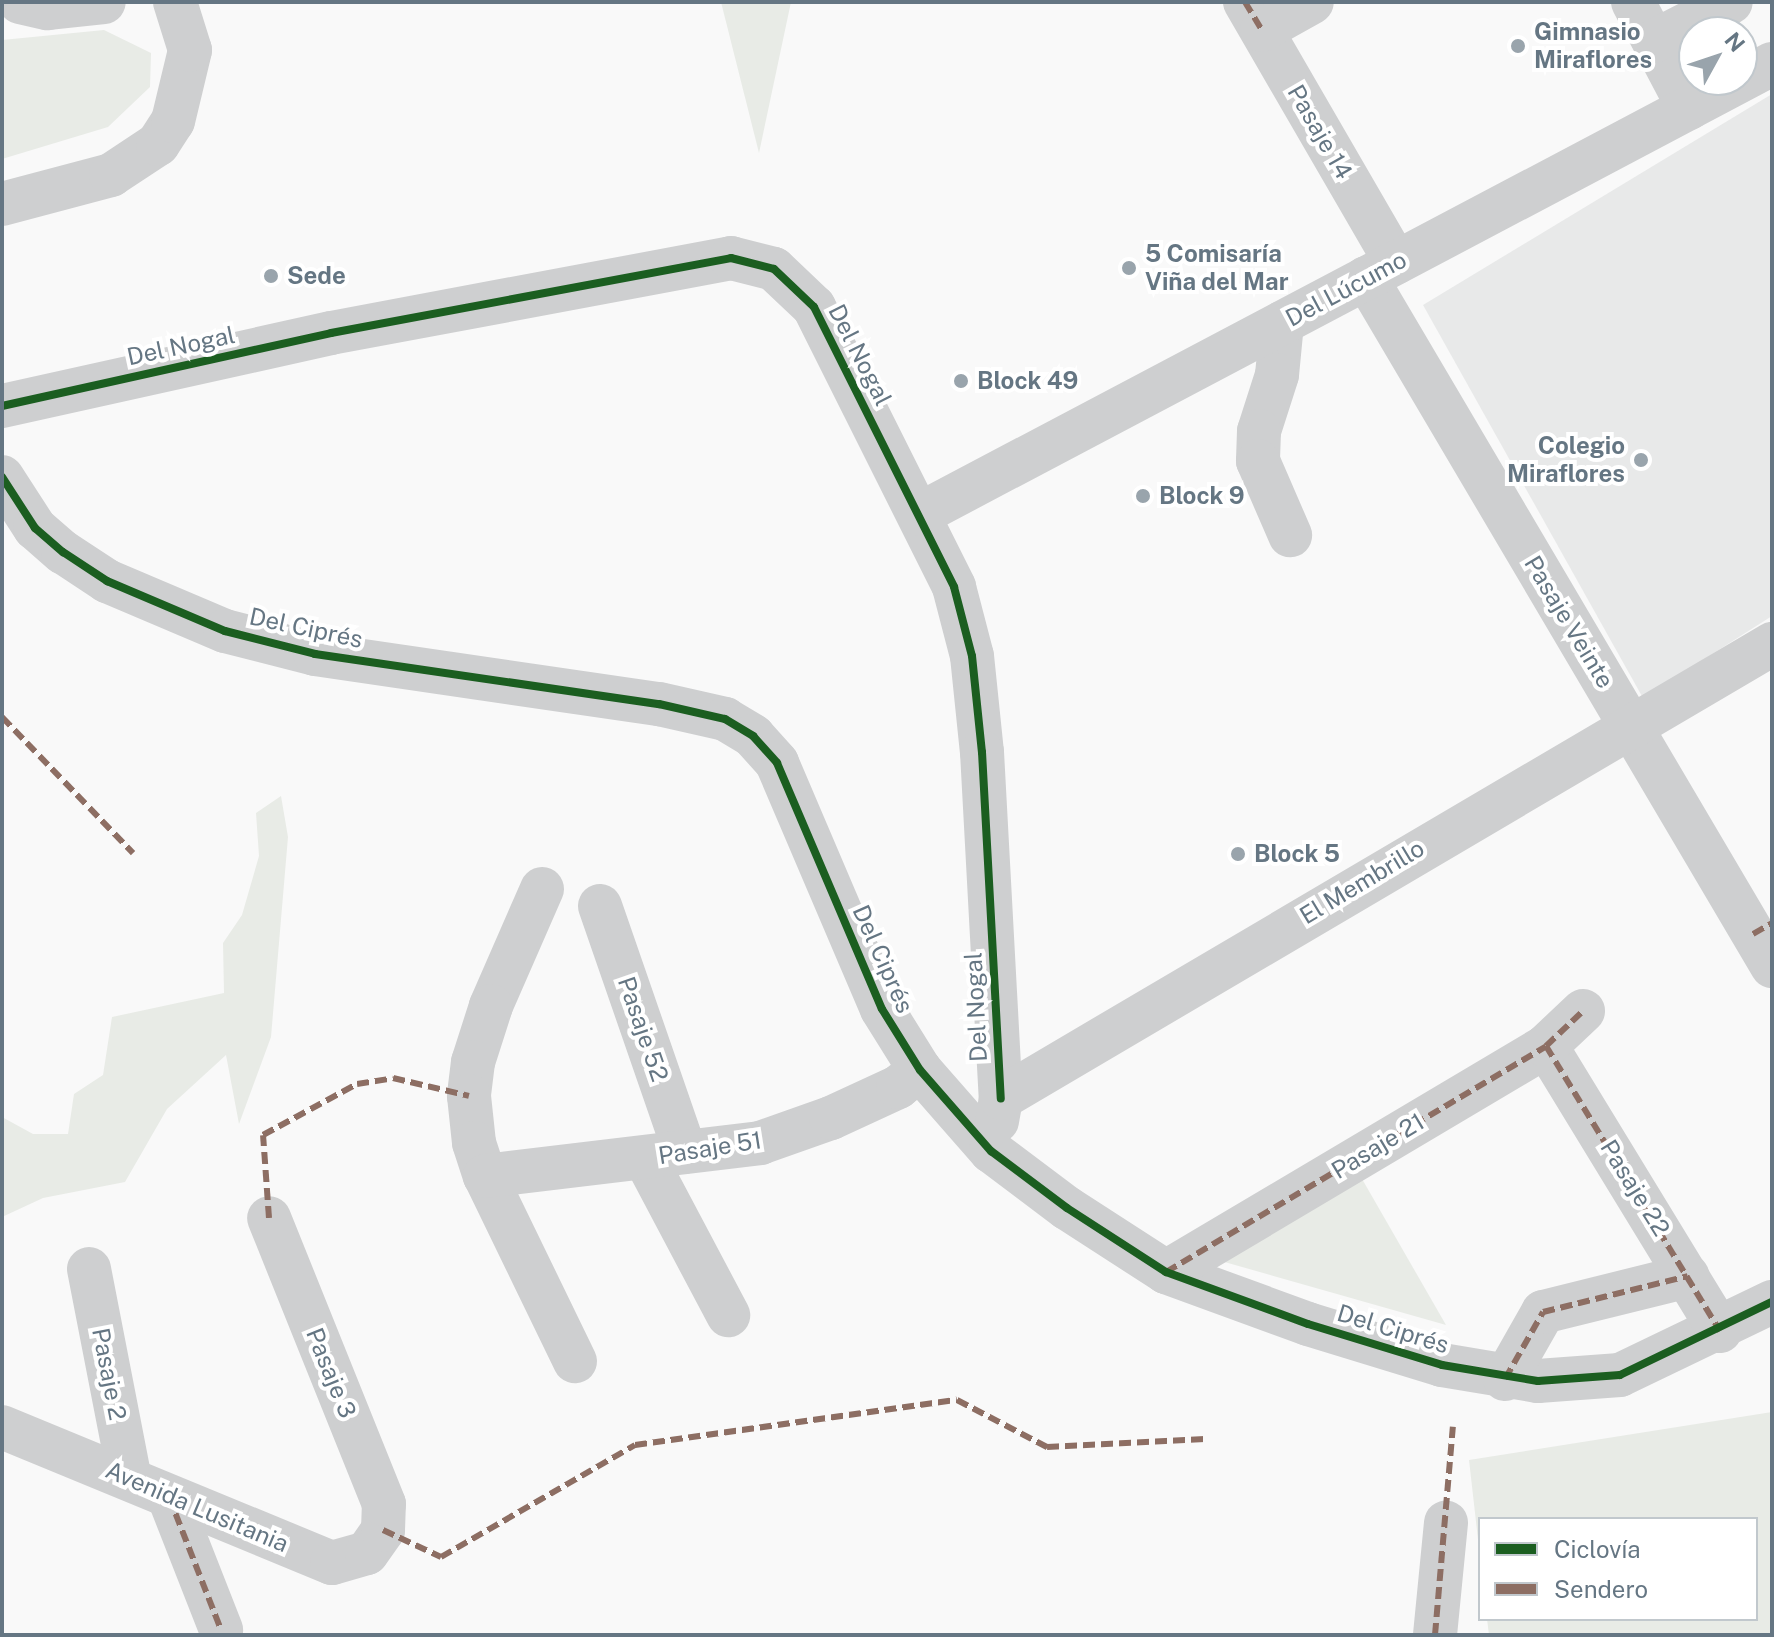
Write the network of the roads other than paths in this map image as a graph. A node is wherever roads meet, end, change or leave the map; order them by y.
1 (20, 2) edge
2 (104, 2) edge
3 (175, 2) edge
4 (1312, 2) edge
5 (1633, 2) edge
6 (1731, 2) edge
7 (1253, 16) edge
8 (1654, 41) junction
9 (1772, 64) edge
10 (1689, 108) junction
11 (2, 204) edge
12 (1381, 270) junction
13 (1282, 323) junction
14 (2, 406) edge
15 (2, 477) edge
16 (920, 514) junction
17 (1290, 535) dead end
18 (1772, 644) edge
19 (1629, 723) junction
20 (542, 889) dead end
21 (600, 906) dead end
22 (1766, 941) edge
23 (1583, 1011) dead end
24 (1546, 1046) junction
25 (920, 1070) junction
26 (1001, 1098) junction
27 (991, 1151) junction
28 (665, 1155) junction
29 (485, 1176) junction
30 (269, 1218) dead end
31 (89, 1269) dead end
32 (1166, 1272) junction
33 (1688, 1276) junction
34 (1772, 1302) edge
35 (728, 1315) dead end
36 (1720, 1331) junction
37 (575, 1361) dead end
38 (1505, 1379) junction
39 (2, 1427) edge
40 (130, 1479) junction
41 (169, 1497) junction
42 (1446, 1523) dead end
43 (383, 1530) joint
44 (221, 1630) dead end
45 (1435, 1635) edge

1 - 2 street
3 - 11 street
4 - 7 street
5 - 8 street
6 - 8 street
7 - 12 street, Pasaje 14
8 - 10 street
9 - 10 street, Del Lúcumo
10 - 12 street, Del Lúcumo
12 - 13 street, Del Lúcumo
12 - 19 street, Pasaje Veinte
13 - 16 street, Del Lúcumo
13 - 17 street
14 - 16 street, Del Nogal
15 - 25 street, Del Ciprés
16 - 26 street, Del Nogal
18 - 19 street, El Membrillo
19 - 22 street, Pasaje Veinte
19 - 26 street, El Membrillo
20 - 29 street
21 - 28 street, Pasaje 52
23 - 24 street, Pasaje 21
24 - 32 street, Pasaje 21
24 - 33 street, Pasaje 22
25 - 27 street, Del Ciprés
25 - 28 street, Pasaje 51
26 - 27 street
27 - 32 street, Del Ciprés
28 - 29 street, Pasaje 51
28 - 35 street, Pasaje 52
29 - 37 street
30 - 43 street, Pasaje 3
31 - 40 street, Pasaje 2
32 - 38 street, Del Ciprés
33 - 36 street, Pasaje 22
33 - 38 street
34 - 36 street, Del Ciprés
36 - 38 street, Del Ciprés
39 - 40 street, Avenida Lusitania
40 - 41 street, Avenida Lusitania
41 - 43 street, Avenida Lusitania
41 - 44 street
42 - 45 street

